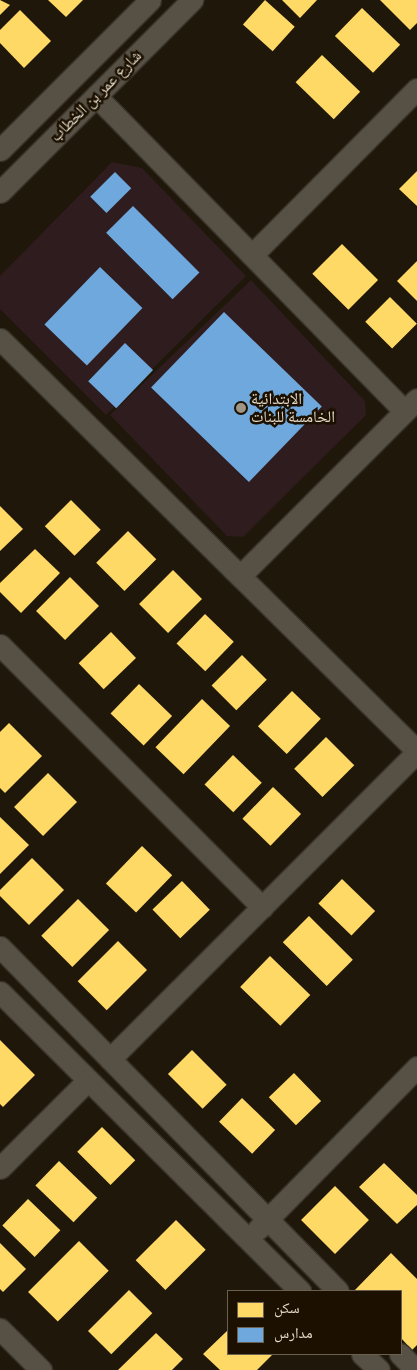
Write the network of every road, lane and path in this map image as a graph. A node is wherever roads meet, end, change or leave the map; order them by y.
1 (150, 0) edge
2 (192, 0) edge
3 (417, 89) edge
4 (96, 96) junction
5 (0, 150) edge
6 (0, 192) edge
7 (252, 255) junction
8 (0, 339) edge
9 (411, 405) edge
10 (240, 576) junction
11 (0, 645) edge
12 (417, 751) edge
13 (262, 907) junction
14 (0, 947) edge
15 (0, 992) edge
16 (110, 1059) junction
17 (417, 1067) edge
18 (88, 1080) junction
19 (0, 1168) edge
20 (267, 1219) junction
21 (248, 1240) junction
22 (299, 1290) edge
23 (337, 1290) edge
24 (0, 1329) edge
25 (363, 1355) edge
26 (401, 1355) edge
27 (415, 1369) edge
28 (41, 1370) edge
29 (378, 1370) edge

1 - 5 street, شارع عمر بن الخطاب
2 - 4 street, شارع عمر بن الخطاب
3 - 7 street
4 - 6 street, شارع عمر بن الخطاب
4 - 7 street
7 - 9 street
8 - 10 street
9 - 10 street
10 - 12 street
11 - 13 street
12 - 13 street
13 - 16 street
14 - 16 street
15 - 18 street
16 - 20 street
17 - 20 street
18 - 19 street
18 - 21 street
20 - 21 street
20 - 23 street
21 - 22 street
24 - 28 street
25 - 29 street
26 - 27 street

